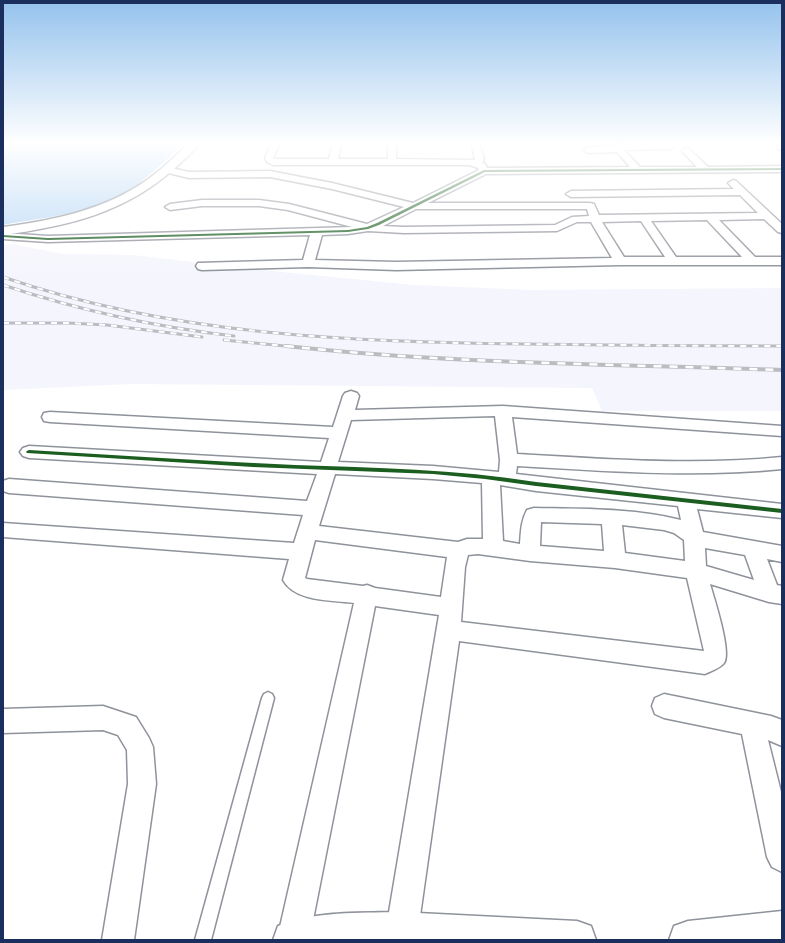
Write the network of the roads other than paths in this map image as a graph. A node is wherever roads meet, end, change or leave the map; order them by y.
1 (143, 187) edge
2 (339, 187) edge
3 (452, 187) edge
4 (581, 187) edge
5 (635, 187) edge
6 (737, 187) edge
7 (231, 192) dead end
8 (742, 192) junction
9 (640, 193) junction
10 (557, 194) dead end
11 (585, 194) junction
12 (414, 206) junction
13 (590, 206) junction
14 (170, 207) dead end
15 (357, 215) dead end
16 (644, 218) junction
17 (656, 218) junction
18 (711, 218) junction
19 (595, 219) junction
20 (773, 219) edge
21 (378, 221) junction
22 (782, 230) edge
23 (3, 231) edge
24 (317, 232) junction
25 (3, 236) edge
26 (620, 261) junction
27 (673, 261) junction
28 (752, 261) junction
29 (782, 261) edge
30 (308, 263) junction
31 (202, 266) dead end
32 (503, 411) junction
33 (345, 415) junction
34 (50, 417) dead end
35 (782, 431) edge
36 (29, 452) dead end
37 (508, 460) junction
38 (782, 463) edge
39 (327, 468) junction
40 (500, 478) junction
41 (9, 486) dead end
42 (686, 500) junction
43 (315, 510) junction
44 (782, 511) edge
45 (611, 517) junction
46 (3, 530) edge
47 (307, 532) junction
48 (694, 537) junction
49 (493, 549) junction
50 (753, 549) junction
51 (459, 550) junction
52 (302, 552) junction
53 (530, 553) junction
54 (782, 554) edge
55 (615, 560) junction
56 (696, 571) junction
57 (367, 594) junction
58 (776, 594) edge
59 (451, 607) junction
60 (449, 630) junction
61 (268, 698) dead end
62 (664, 706) dead end
63 (3, 721) edge
64 (752, 724) junction
65 (782, 733) edge
66 (782, 857) edge
67 (402, 930) junction
68 (782, 930) edge
69 (332, 937) edge
70 (118, 940) edge
71 (204, 940) edge
72 (292, 940) edge
73 (551, 940) edge
74 (577, 940) edge
75 (688, 940) edge

1 - 23 main road
2 - 12 street
3 - 12 street
4 - 11 street
5 - 9 street
6 - 8 street
7 - 15 street
8 - 9 street
8 - 20 street
9 - 11 street
9 - 17 street
10 - 11 street
11 - 13 street
12 - 13 street
12 - 21 street
13 - 19 street
14 - 21 street
16 - 17 street
16 - 19 street
16 - 27 street
17 - 18 street
18 - 20 street
18 - 28 street
19 - 21 street
19 - 26 street
20 - 22 street
21 - 24 street
24 - 25 street
24 - 30 street
26 - 27 street
26 - 30 street
27 - 28 street
28 - 29 street
30 - 31 street
32 - 33 street
32 - 35 street
32 - 37 street
33 - 34 street
33 - 39 street
36 - 39 street
37 - 38 street
37 - 40 street
39 - 40 street
39 - 43 street
40 - 42 street
40 - 49 street
41 - 43 street
42 - 44 street
42 - 48 street
43 - 47 street
45 - 48 street
45 - 53 street
45 - 55 street
46 - 52 street
47 - 51 street
47 - 52 street
48 - 50 street
48 - 56 street
49 - 51 street
49 - 53 street
50 - 54 street
50 - 58 street
51 - 59 street
52 - 57 street
53 - 55 street
55 - 56 street
56 - 58 street
56 - 60 street
57 - 59 street
57 - 72 street
59 - 60 street
60 - 67 street
61 - 71 lane
62 - 64 street
63 - 70 street
64 - 65 street
64 - 66 street
67 - 69 main road
67 - 73 main road
68 - 75 main road
69 - 72 main road
73 - 74 main road

